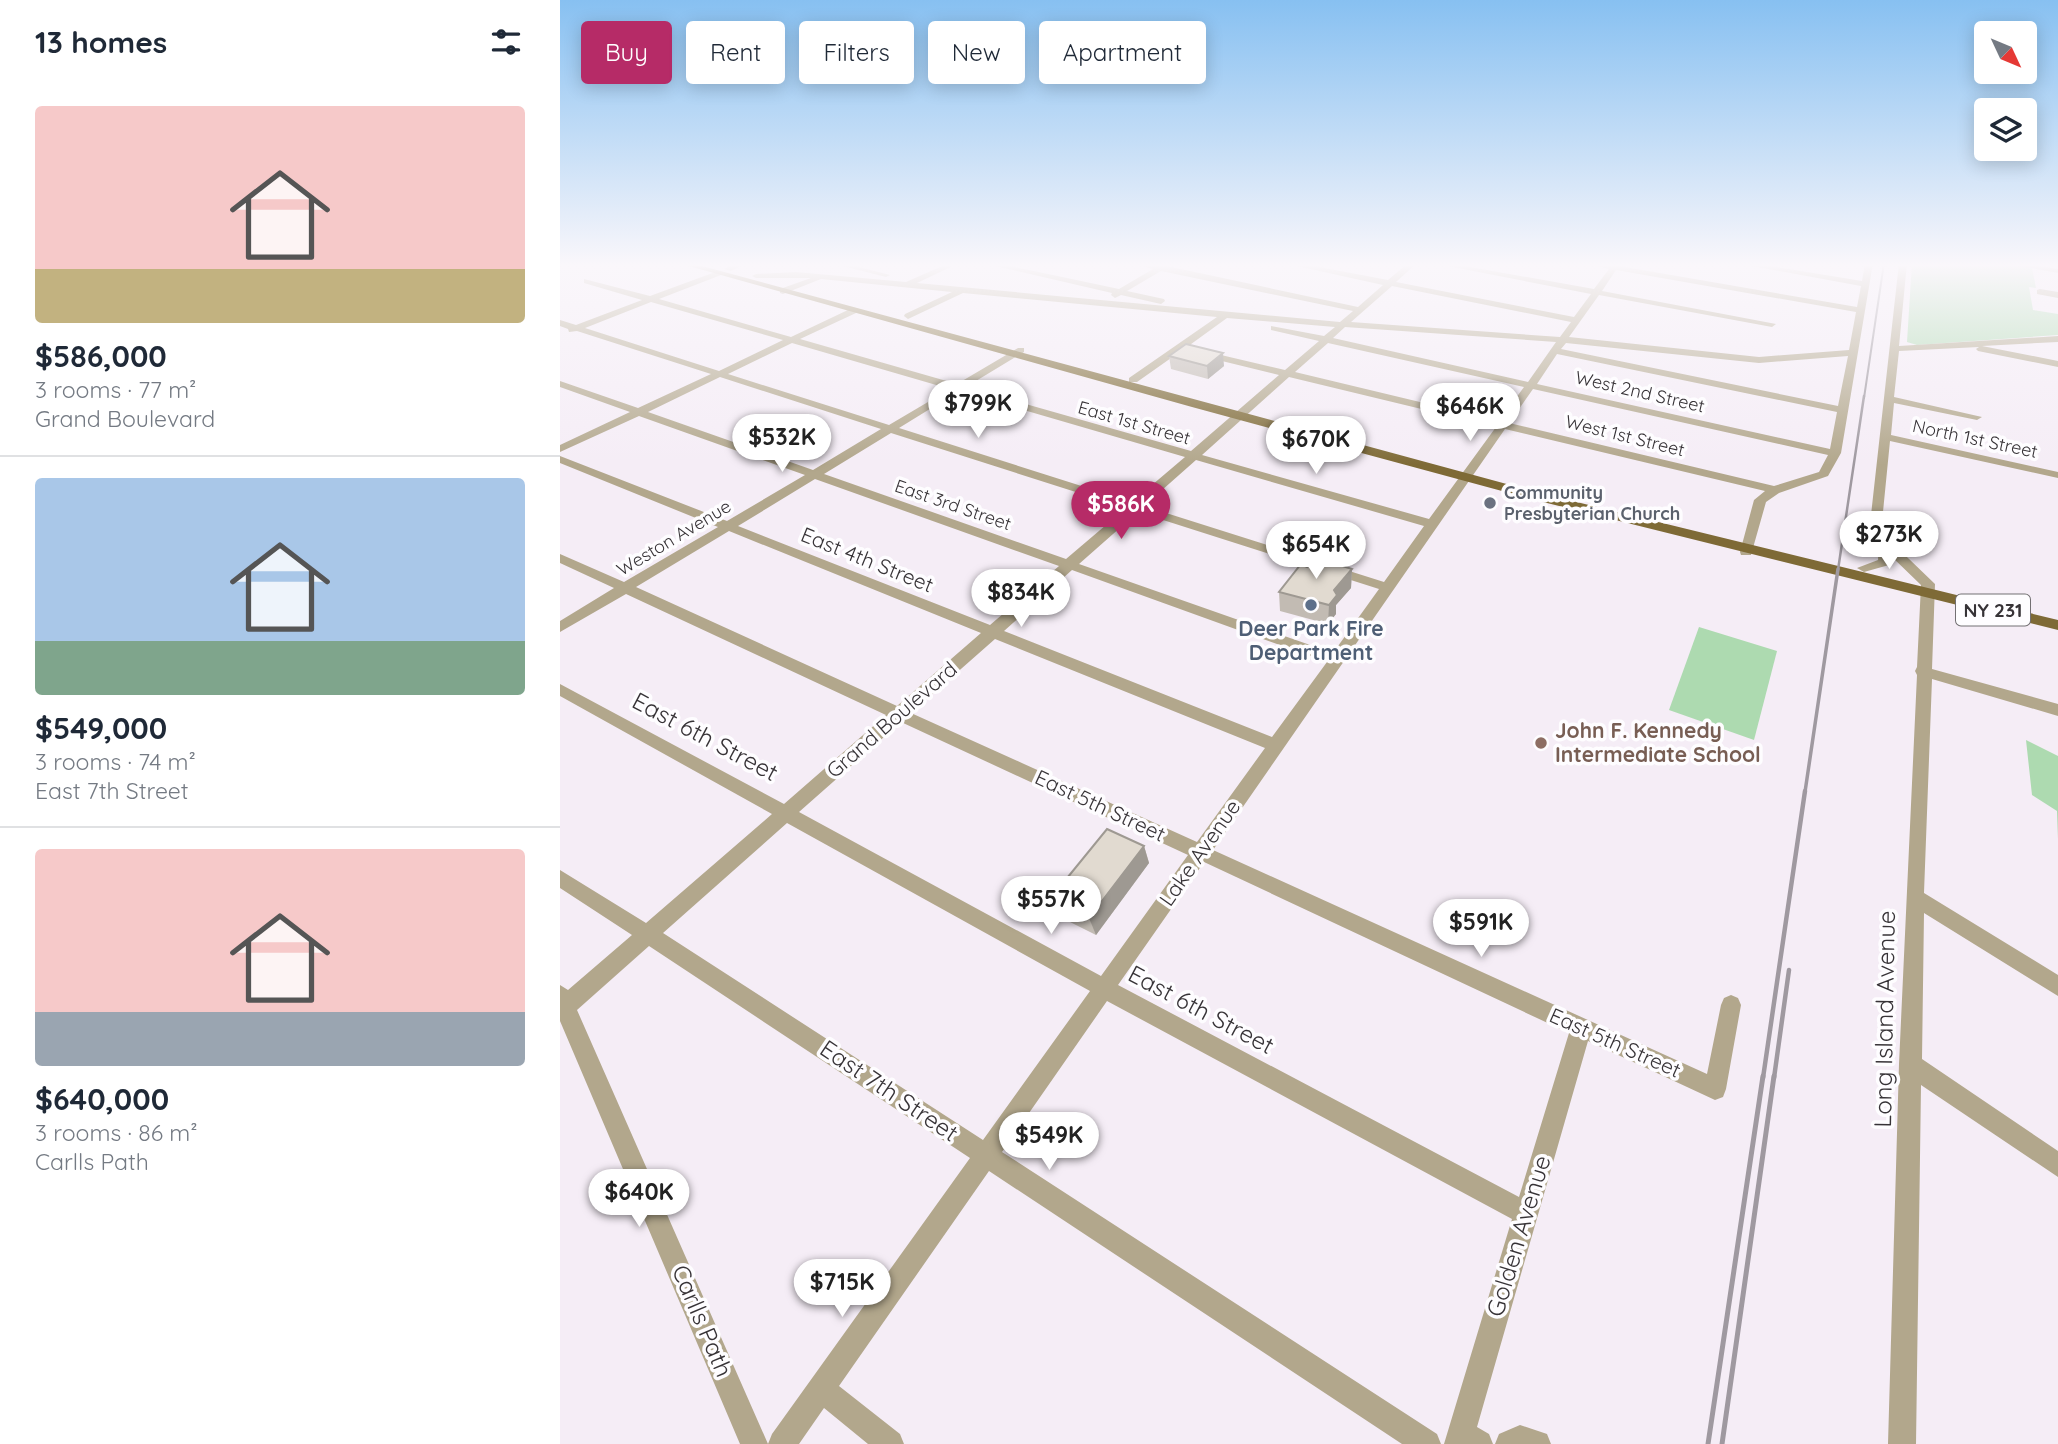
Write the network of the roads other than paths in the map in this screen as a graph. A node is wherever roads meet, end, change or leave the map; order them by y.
1 (582, 330) edge
2 (753, 330) edge
3 (812, 330) edge
4 (929, 330) edge
5 (950, 330) edge
6 (1205, 330) edge
7 (1286, 330) edge
8 (1338, 330) edge
9 (1421, 330) edge
10 (1456, 330) edge
11 (1569, 330) edge
12 (1856, 330) edge
13 (1895, 330) edge
14 (1472, 334) junction
15 (2058, 339) edge
16 (1326, 340) junction
17 (789, 341) junction
18 (1561, 341) junction
19 (1965, 345) junction
20 (1180, 348) junction
21 (1893, 349) junction
22 (1555, 351) junction
23 (1017, 353) junction
24 (1852, 353) junction
25 (2058, 364) edge
26 (1289, 373) junction
27 (718, 374) junction
28 (1133, 380) junction
29 (560, 384) edge
30 (1531, 385) junction
31 (956, 390) junction
32 (1889, 399) junction
33 (1842, 411) junction
34 (638, 412) junction
35 (1242, 413) junction
36 (1977, 417) dead end
37 (1504, 424) junction
38 (890, 429) junction
39 (1885, 438) junction
40 (560, 449) edge
41 (1835, 453) junction
42 (1192, 457) junction
43 (560, 459) edge
44 (813, 474) junction
45 (1467, 474) junction
46 (2058, 475) edge
47 (1775, 490) junction
48 (1135, 507) junction
49 (1431, 524) junction
50 (727, 527) junction
51 (1875, 533) junction
52 (1747, 546) junction
53 (560, 558) edge
54 (1069, 564) junction
55 (1864, 568) junction
56 (1386, 587) junction
57 (625, 588) junction
58 (1928, 589) junction
59 (2058, 613) edge
60 (2058, 625) edge
61 (560, 626) edge
62 (991, 632) junction
63 (1335, 659) junction
64 (1923, 671) junction
65 (560, 689) edge
66 (2058, 710) edge
67 (900, 714) junction
68 (1275, 745) junction
69 (786, 812) junction
70 (1200, 853) junction
71 (560, 878) edge
72 (1914, 897) junction
73 (648, 934) junction
74 (2058, 986) edge
75 (1105, 989) junction
76 (562, 1004) edge
77 (1731, 1005) dead end
78 (1581, 1028) junction
79 (1910, 1064) junction
80 (985, 1158) junction
81 (2058, 1165) edge
82 (1525, 1213) junction
83 (821, 1389) junction
84 (1466, 1440) edge
85 (754, 1444) edge
86 (782, 1444) edge
87 (890, 1444) edge
88 (1427, 1444) edge
89 (1509, 1444) edge
90 (1537, 1444) edge
91 (1902, 1444) edge

1 - 27 street
2 - 17 street, East 1st Street
3 - 17 street
4 - 23 main road, NY 231
5 - 23 main road, NY 231
6 - 20 street
7 - 16 street, West 2nd Street
8 - 16 street, Grand Boulevard
9 - 14 street
10 - 14 street
11 - 18 street, Lake Avenue
12 - 24 street
13 - 21 street
14 - 18 street
15 - 19 street
16 - 26 street, Grand Boulevard
16 - 30 street, West 2nd Street
17 - 27 street
17 - 31 street, East 1st Street
18 - 22 street, Lake Avenue
18 - 24 street
19 - 21 street
19 - 25 street
20 - 26 street, West 1st Street
20 - 28 street
21 - 32 street
22 - 30 street, Lake Avenue
22 - 33 street
23 - 28 main road, NY 231
23 - 31 street, Weston Avenue
23 - 35 main road, NY 231
24 - 33 street
26 - 35 street, Grand Boulevard
26 - 37 street, West 1st Street
27 - 34 street
27 - 38 street
28 - 35 main road, NY 231
29 - 34 street, East 3rd Street
30 - 37 street, Lake Avenue
30 - 41 street, West 2nd Street
31 - 38 street, Weston Avenue
31 - 42 street, East 1st Street
32 - 36 street
32 - 39 street
33 - 41 street
34 - 40 street
34 - 44 street, East 3rd Street
35 - 42 street, Grand Boulevard
35 - 45 main road, NY 231
37 - 45 street, Lake Avenue
37 - 47 street, West 1st Street
38 - 44 street, Weston Avenue
38 - 48 street
39 - 46 street, North 1st Street
39 - 51 street
41 - 47 street
42 - 48 street, Grand Boulevard
42 - 49 street, East 1st Street
43 - 50 street, East 4th Street
44 - 50 street, Weston Avenue
44 - 54 street, East 3rd Street
45 - 49 street, Lake Avenue
45 - 52 main road, NY 231
47 - 52 street
48 - 54 street, Grand Boulevard
48 - 56 street
49 - 56 street, Lake Avenue
50 - 57 street, Weston Avenue
50 - 62 street, East 4th Street
51 - 55 street
51 - 58 street
52 - 55 main road, NY 231
52 - 58 main road, NY 231
53 - 57 street, East 5th Street
54 - 62 street, Grand Boulevard
54 - 63 street, East 3rd Street
55 - 58 main road, NY 231
56 - 63 street, Lake Avenue
57 - 61 street, Weston Avenue
57 - 67 street, East 5th Street
58 - 59 main road, NY 231
58 - 60 main road, NY 231
58 - 64 street, Long Island Avenue
62 - 67 street, Grand Boulevard
62 - 68 street, East 4th Street
63 - 68 street, Lake Avenue
64 - 66 street
64 - 72 street, Long Island Avenue
65 - 69 street, East 6th Street
67 - 69 street, Grand Boulevard
67 - 70 street, East 5th Street
68 - 70 street, Lake Avenue
69 - 73 street, Grand Boulevard
69 - 75 street, East 6th Street
70 - 75 street, Lake Avenue
70 - 78 street, East 5th Street
71 - 73 street, East 7th Street
72 - 74 street
72 - 79 street, Long Island Avenue
73 - 76 street, Grand Boulevard
73 - 80 street, East 7th Street
75 - 80 street, Lake Avenue
75 - 82 street, East 6th Street
76 - 85 street, Carlls Path
77 - 78 street, East 5th Street
78 - 82 street, Golden Avenue
79 - 81 street
79 - 91 street, Long Island Avenue
80 - 83 street, Lake Avenue
80 - 88 street, East 7th Street
82 - 84 street, Golden Avenue
83 - 86 street, Lake Avenue
83 - 87 street
89 - 90 street

